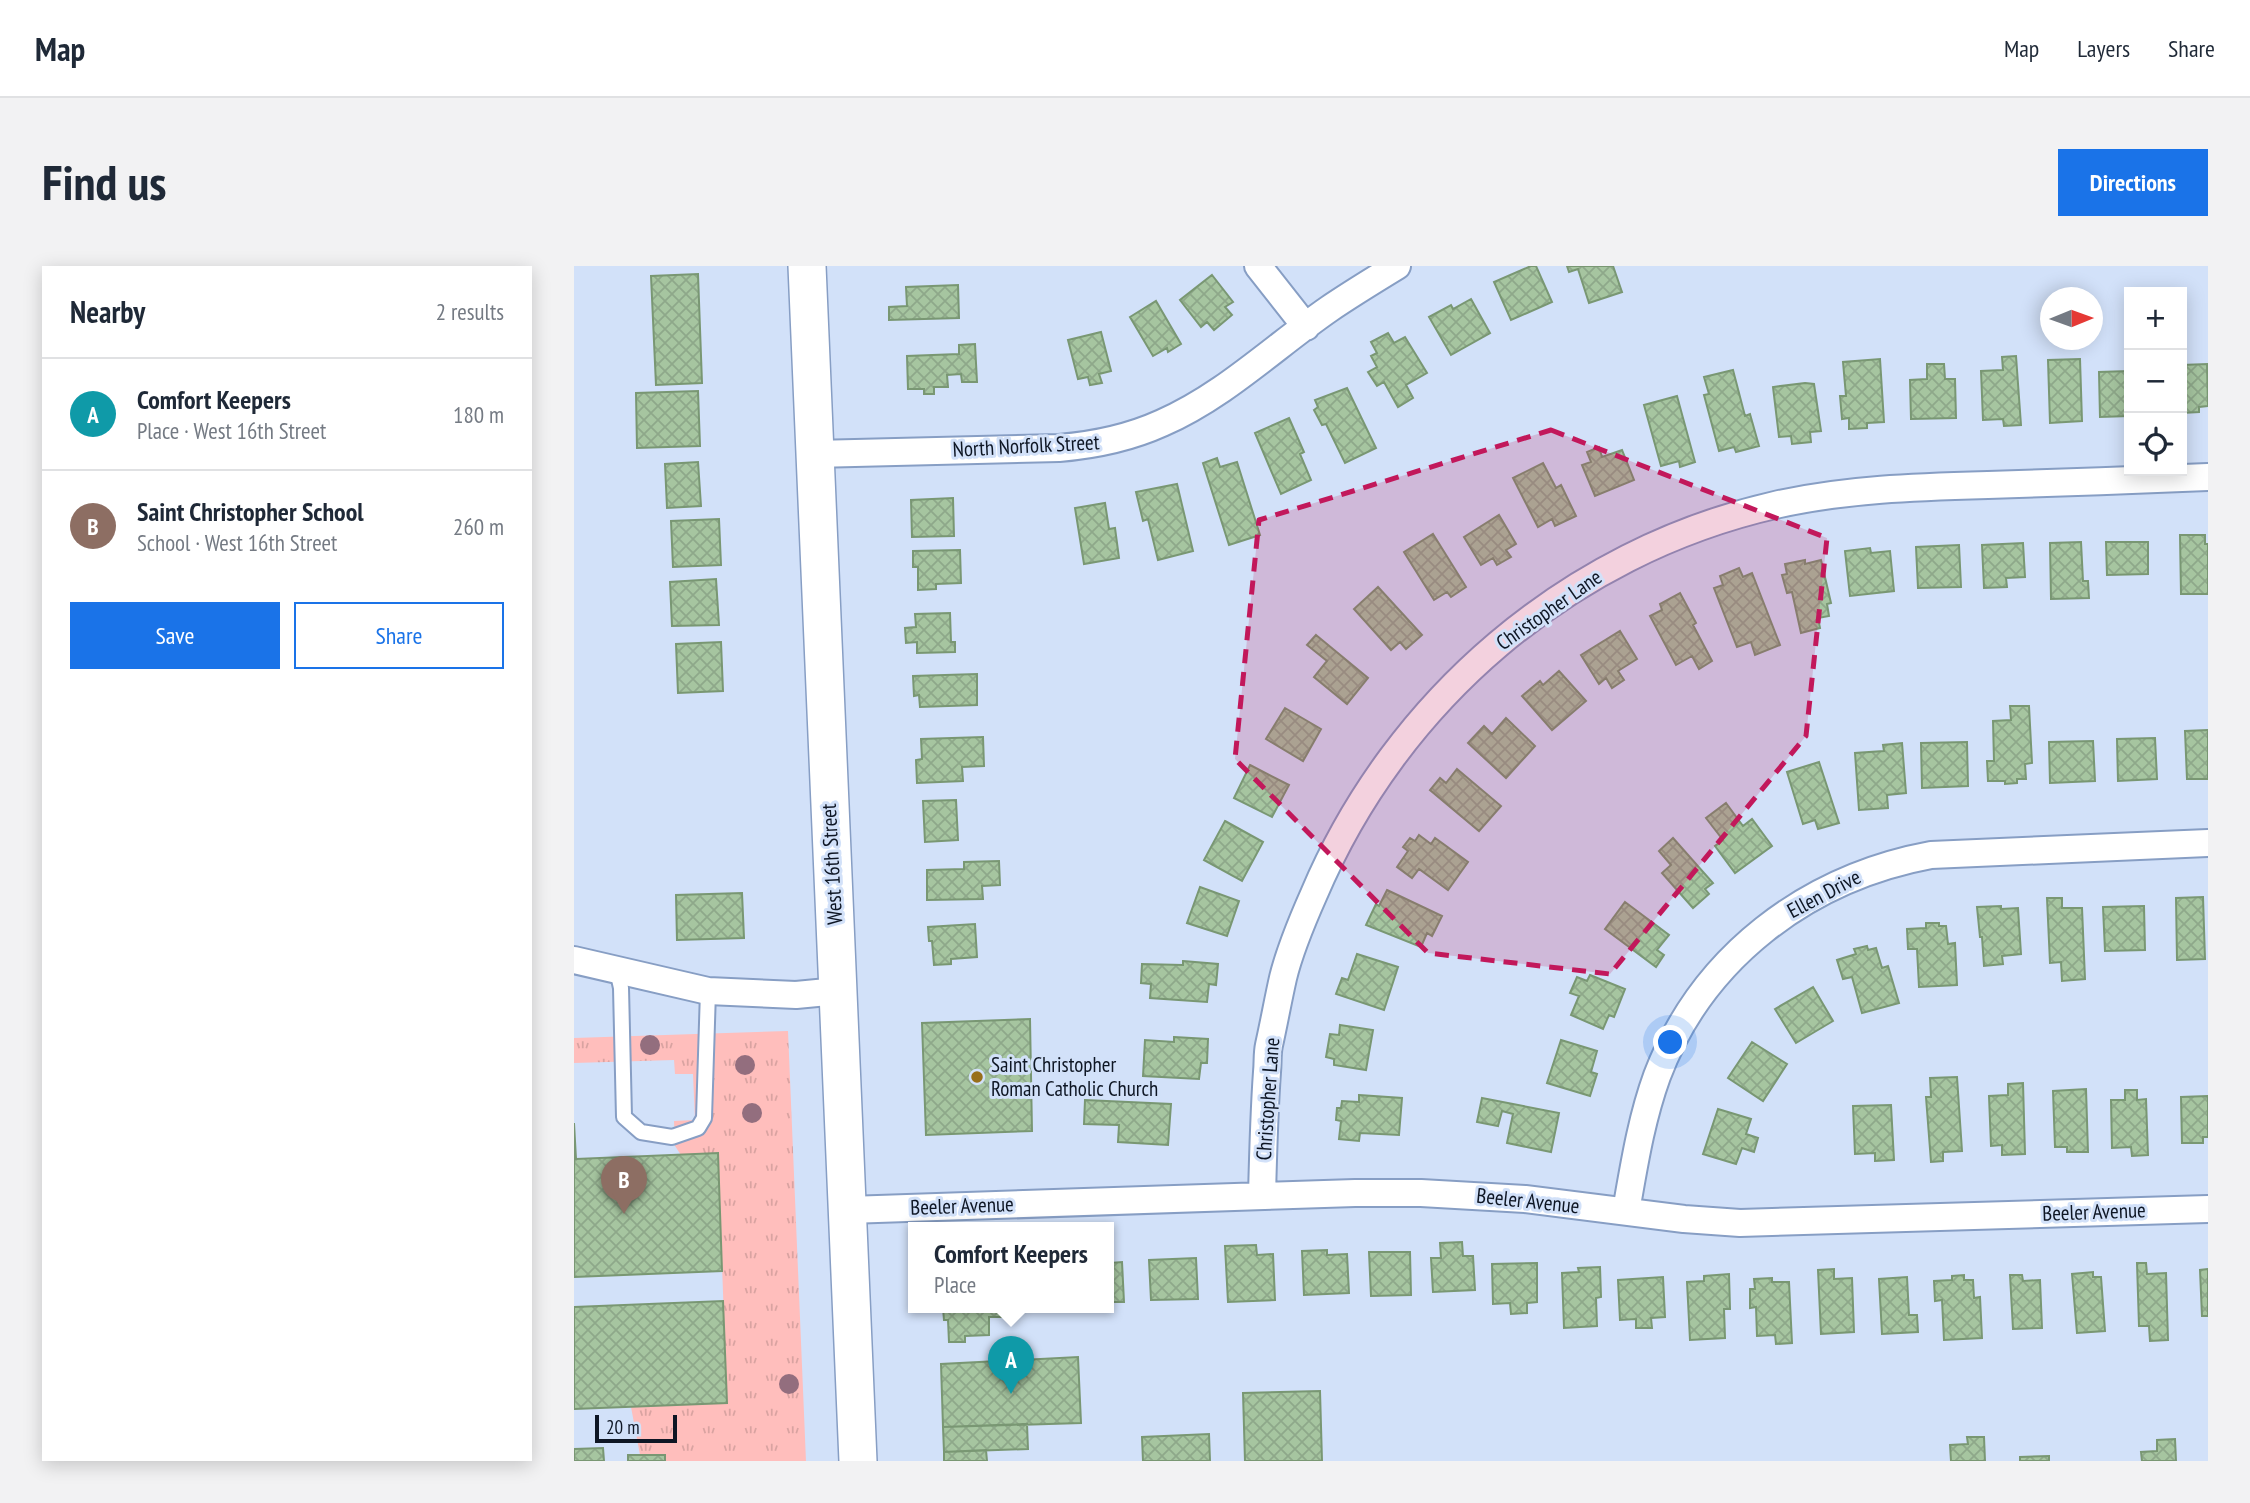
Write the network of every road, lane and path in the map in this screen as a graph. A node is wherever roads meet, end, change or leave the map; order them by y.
1 (807, 266) edge
2 (1258, 266) edge
3 (1397, 266) edge
4 (1306, 327) junction
5 (814, 454) junction
6 (2208, 478) edge
7 (2208, 843) edge
8 (574, 960) edge
9 (617, 970) junction
10 (838, 990) junction
11 (708, 991) junction
12 (1262, 1196) junction
13 (848, 1209) junction
14 (2208, 1209) edge
15 (1626, 1212) junction
16 (858, 1461) edge

1 - 5 street, West 16th Street
2 - 4 street
3 - 4 street, North Norfolk Street
4 - 5 street, North Norfolk Street
5 - 10 street, West 16th Street
6 - 12 street, Christopher Lane
7 - 15 street, Ellen Drive
8 - 9 street
9 - 11 street
9 - 11 lane
10 - 11 street
10 - 13 street, West 16th Street
12 - 13 street, Beeler Avenue
12 - 15 street, Beeler Avenue
13 - 16 street, West 16th Street
14 - 15 street, Beeler Avenue

